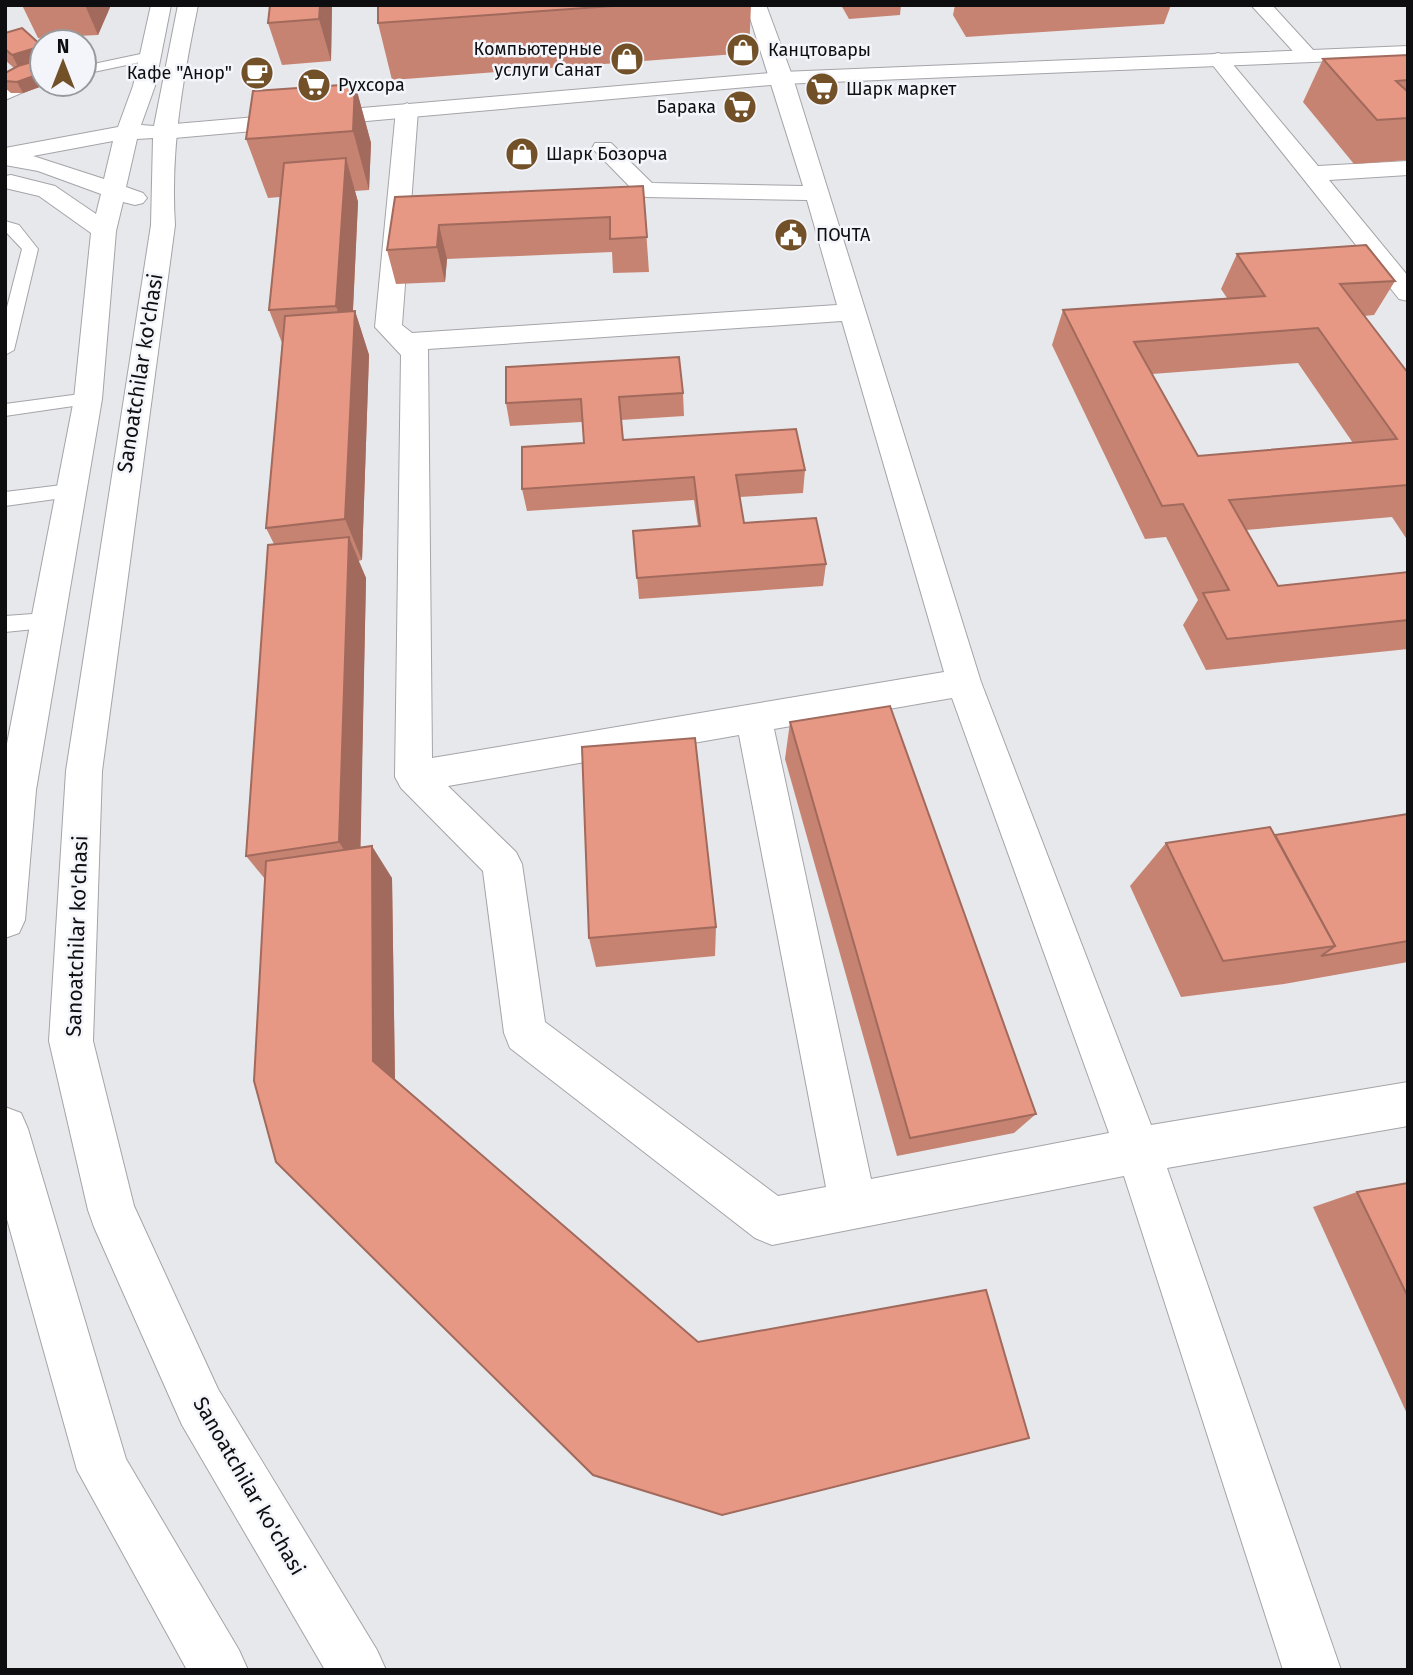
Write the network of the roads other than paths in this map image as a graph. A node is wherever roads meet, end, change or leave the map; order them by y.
1 (162, 5) edge
2 (188, 5) edge
3 (756, 5) edge
4 (1261, 5) edge
5 (1408, 52) edge
6 (150, 56) junction
7 (1308, 56) junction
8 (1218, 60) junction
9 (98, 67) edge
10 (782, 78) junction
11 (28, 85) edge
12 (5, 96) edge
13 (407, 110) junction
14 (127, 132) junction
15 (163, 132) junction
16 (603, 148) dead end
17 (5, 156) edge
18 (122, 156) junction
19 (43, 165) junction
20 (1408, 168) edge
21 (5, 169) edge
22 (1310, 174) junction
23 (5, 181) edge
24 (114, 188) junction
25 (816, 193) junction
26 (163, 225) junction
27 (5, 226) edge
28 (103, 231) junction
29 (1398, 269) edge
30 (1408, 293) edge
31 (852, 312) junction
32 (404, 342) junction
33 (5, 350) edge
34 (88, 399) junction
35 (5, 410) edge
36 (70, 491) junction
37 (5, 499) edge
38 (47, 621) junction
39 (5, 624) edge
40 (964, 682) junction
41 (754, 719) junction
42 (414, 777) junction
43 (11, 791) edge
44 (5, 920) edge
45 (1408, 1104) edge
46 (5, 1129) edge
47 (1138, 1150) junction
48 (853, 1206) junction
49 (219, 1670) edge
50 (357, 1670) edge
51 (1311, 1670) edge

1 - 6 street
2 - 15 street, Sanoatchilar ko'chasi
3 - 10 street
4 - 7 street
5 - 7 street
6 - 9 lane
6 - 14 street
7 - 8 street
8 - 10 street
8 - 22 street
10 - 13 street
10 - 25 street
11 - 12 lane
13 - 15 street
13 - 32 street
14 - 15 street
14 - 17 street
14 - 18 street
15 - 18 street
15 - 26 street, Sanoatchilar ko'chasi
16 - 25 street
17 - 19 street
18 - 19 street
18 - 24 street
19 - 21 street
19 - 24 street
20 - 22 street
22 - 29 street
23 - 28 street
24 - 26 street
24 - 28 street
25 - 31 street
26 - 50 street, Sanoatchilar ko'chasi
27 - 33 lane
28 - 34 street
29 - 30 street
31 - 32 street
31 - 40 street
32 - 42 street
34 - 35 lane
34 - 36 street
36 - 37 lane
36 - 38 street
38 - 39 lane
38 - 43 street
40 - 41 street
40 - 47 street
41 - 42 street
41 - 48 street
42 - 48 street
43 - 44 street
45 - 47 street
46 - 49 street
47 - 48 street
47 - 51 street

